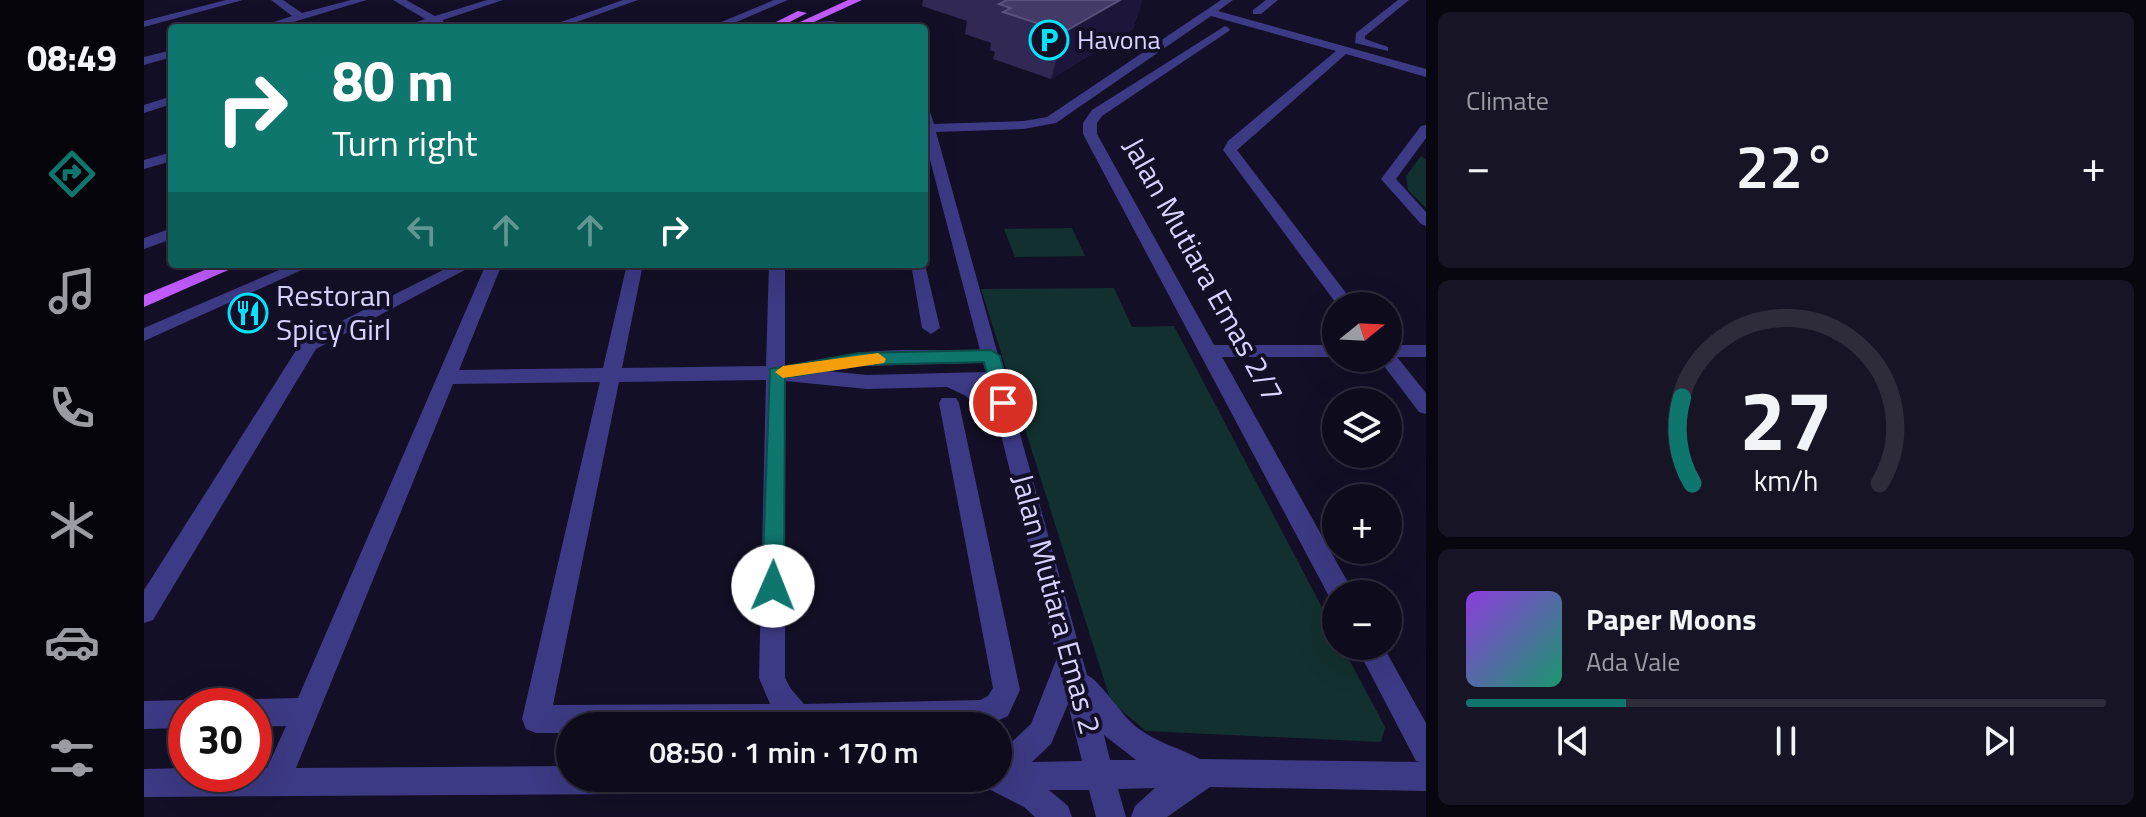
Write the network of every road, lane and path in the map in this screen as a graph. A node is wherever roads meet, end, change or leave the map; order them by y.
1 (238, 0) edge
2 (276, 0) edge
3 (362, 0) edge
4 (398, 0) edge
5 (498, 0) edge
6 (633, 0) edge
7 (783, 0) edge
8 (833, 0) edge
9 (1228, 0) edge
10 (1273, 0) edge
11 (1385, 0) edge
12 (856, 1) edge
13 (1402, 2) edge
14 (1209, 12) junction
15 (1257, 12) dead end
16 (301, 17) junction
17 (433, 19) junction
18 (144, 24) edge
19 (276, 24) edge
20 (418, 24) edge
21 (441, 24) edge
22 (561, 24) edge
23 (722, 24) edge
24 (778, 24) edge
25 (801, 24) edge
26 (858, 24) edge
27 (1225, 29) dead end
28 (168, 54) edge
29 (1339, 54) junction
30 (1426, 60) edge
31 (144, 61) edge
32 (1426, 73) edge
33 (168, 101) edge
34 (144, 109) edge
35 (928, 112) edge
36 (928, 124) edge
37 (967, 127) junction
38 (929, 128) junction
39 (1426, 129) edge
40 (934, 149) junction
41 (168, 157) edge
42 (144, 165) edge
43 (1426, 221) edge
44 (168, 235) edge
45 (144, 244) edge
46 (191, 268) edge
47 (224, 268) edge
48 (298, 268) edge
49 (460, 268) edge
50 (492, 268) edge
51 (634, 268) edge
52 (777, 268) edge
53 (920, 268) edge
54 (144, 287) edge
55 (1336, 292) edge
56 (144, 301) edge
57 (977, 304) junction
58 (931, 328) dead end
59 (144, 335) edge
60 (1209, 351) junction
61 (1322, 351) edge
62 (1402, 351) edge
63 (1426, 351) edge
64 (991, 356) junction
65 (930, 358) junction
66 (1398, 372) edge
67 (776, 373) junction
68 (610, 375) junction
69 (444, 377) junction
70 (997, 379) junction
71 (936, 380) junction
72 (949, 403) dead end
73 (1426, 407) edge
74 (1016, 451) junction
75 (1333, 580) edge
76 (144, 612) edge
77 (1070, 657) junction
78 (1377, 660) edge
79 (303, 712) junction
80 (793, 712) edge
81 (986, 712) edge
82 (272, 713) edge
83 (168, 714) edge
84 (144, 715) edge
85 (556, 719) edge
86 (1426, 751) edge
87 (1012, 762) edge
88 (1206, 773) junction
89 (1100, 775) junction
90 (1012, 776) edge
91 (1426, 777) edge
92 (556, 780) edge
93 (276, 782) junction
94 (144, 783) edge
95 (1012, 784) edge
96 (1057, 817) edge
97 (1111, 817) edge
98 (1146, 817) edge

1 - 18 street
2 - 16 street
3 - 16 street
4 - 17 street
5 - 17 street
6 - 22 street
7 - 23 street
8 - 24 main road
9 - 14 street
10 - 15 street
11 - 13 street
12 - 25 main road
12 - 26 street
13 - 30 street
14 - 29 street
14 - 37 street
16 - 19 street
17 - 20 street
17 - 21 street
27 - 60 street, Jalan Mutiara Emas 2/7
28 - 31 street
29 - 32 street
29 - 55 street
33 - 34 street
35 - 37 street
36 - 38 street, Jalan Mutiara Emas 2
37 - 38 street
37 - 40 street
38 - 40 street, Jalan Mutiara Emas 2
39 - 43 street
40 - 57 street, Jalan Mutiara Emas 2
41 - 42 street
44 - 45 street
46 - 54 main road
47 - 56 main road
48 - 59 street
49 - 76 street
50 - 69 street
51 - 68 street
52 - 67 street
53 - 58 street
57 - 64 street, Jalan Mutiara Emas 2
57 - 65 street
60 - 61 street
60 - 75 street, Jalan Mutiara Emas 2/7
62 - 63 street
64 - 65 street
64 - 70 street, Jalan Mutiara Emas 2
65 - 67 street
66 - 73 street
67 - 68 street
67 - 71 street
67 - 80 street
68 - 69 street
68 - 85 street
69 - 79 street
70 - 71 street
70 - 74 street, Jalan Mutiara Emas 2
71 - 74 street
72 - 81 street
74 - 77 street, Jalan Mutiara Emas 2
77 - 87 street
77 - 88 street
77 - 89 street, Jalan Mutiara Emas 2
78 - 86 street
79 - 82 street
79 - 93 street
83 - 84 street
88 - 89 street
88 - 91 street
88 - 98 street
89 - 90 street
89 - 97 street, Jalan Mutiara Emas 2
92 - 93 street
93 - 94 street
95 - 96 street

